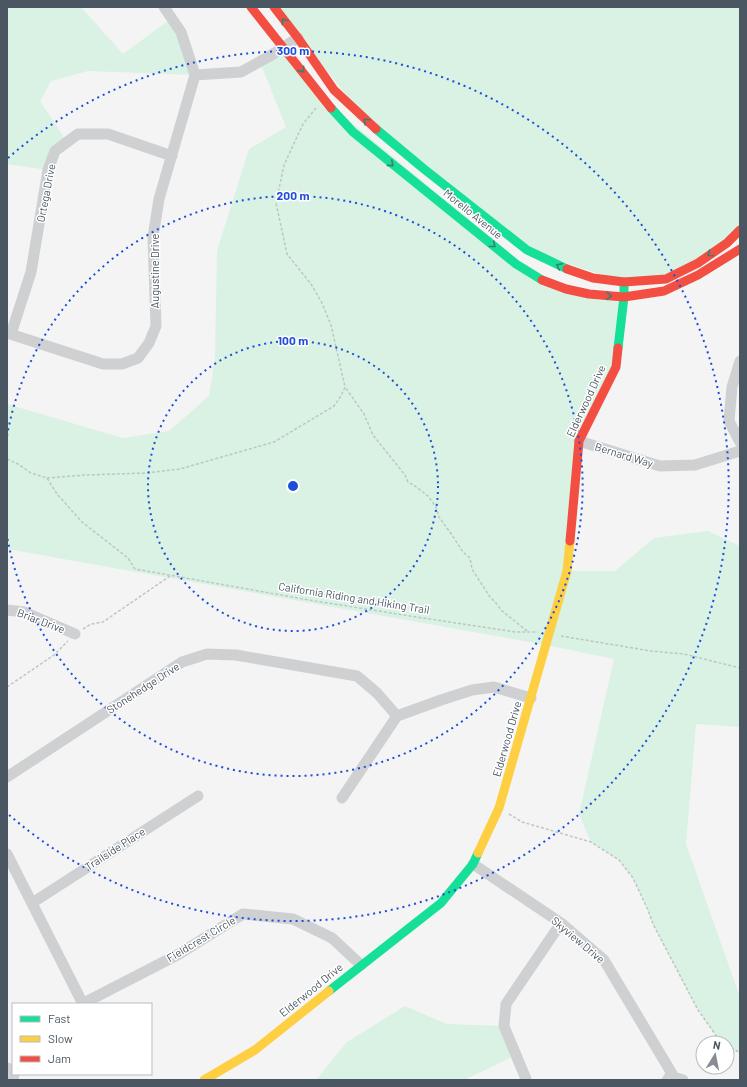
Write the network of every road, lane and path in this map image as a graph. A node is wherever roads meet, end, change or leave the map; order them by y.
1 (164, 7) edge
2 (251, 7) edge
3 (274, 7) edge
4 (298, 38) junction
5 (284, 47) junction
6 (195, 75) junction
7 (323, 99) junction
8 (172, 156) junction
9 (740, 230) edge
10 (740, 249) edge
11 (624, 282) junction
12 (624, 297) junction
13 (9, 333) edge
14 (740, 361) edge
15 (345, 387) junction
16 (579, 441) junction
17 (740, 442) edge
18 (740, 451) edge
19 (7, 459) edge
20 (47, 478) junction
21 (170, 576) junction
22 (7, 610) edge
23 (527, 632) junction
24 (75, 634) junction
25 (549, 634) junction
26 (740, 668) edge
27 (7, 687) edge
28 (531, 698) junction
29 (397, 716) junction
30 (7, 777) edge
31 (198, 796) dead end
32 (342, 798) dead end
33 (499, 808) junction
34 (7, 854) edge
35 (473, 864) junction
36 (32, 903) junction
37 (562, 923) junction
38 (361, 965) junction
39 (82, 1003) edge
40 (84, 1003) edge
41 (716, 1035) edge
42 (667, 1076) edge
43 (526, 1078) dead end
44 (204, 1080) edge
45 (683, 1080) edge

1 - 6 street
2 - 5 street, Morello Avenue
4 -> 3 street, Morello Avenue
4 - 5 street
11 -> 4 street, Morello Avenue
5 - 6 street
5 -> 7 street, Morello Avenue
6 - 8 street, Augustine Drive
7 -> 12 street, Morello Avenue
7 - 15 path
8 - 13 street, Ortega Drive
8 - 13 street, Augustine Drive
9 -> 11 street, Morello Avenue
10 - 12 street, Morello Avenue
11 - 12 street, Elderwood Drive
12 - 16 street, Elderwood Drive
14 - 17 street
15 - 20 path
15 - 23 path
16 - 18 street, Bernard Way
16 - 25 street, Elderwood Drive
19 - 20 path
20 - 21 path, California Riding and Hiking Trail
21 - 23 path, California Riding and Hiking Trail
21 - 24 path
22 - 24 street, Briar Drive
23 - 25 path, California Riding and Hiking Trail
24 - 27 path
25 - 26 path, California Riding and Hiking Trail
25 - 28 street, Elderwood Drive
28 - 29 street
28 - 33 street, Elderwood Drive
29 - 30 street, Stonehedge Drive
29 - 32 street
31 - 36 street, Trailside Place
33 - 35 street, Elderwood Drive
33 - 41 path
34 - 36 street
35 - 37 street, Skyview Drive
35 - 38 street, Elderwood Drive
36 - 39 street
37 - 42 street, Skyview Drive
37 - 43 street
38 - 40 street, Fieldcrest Circle
38 - 44 street, Elderwood Drive
42 - 45 street, Skyview Drive

